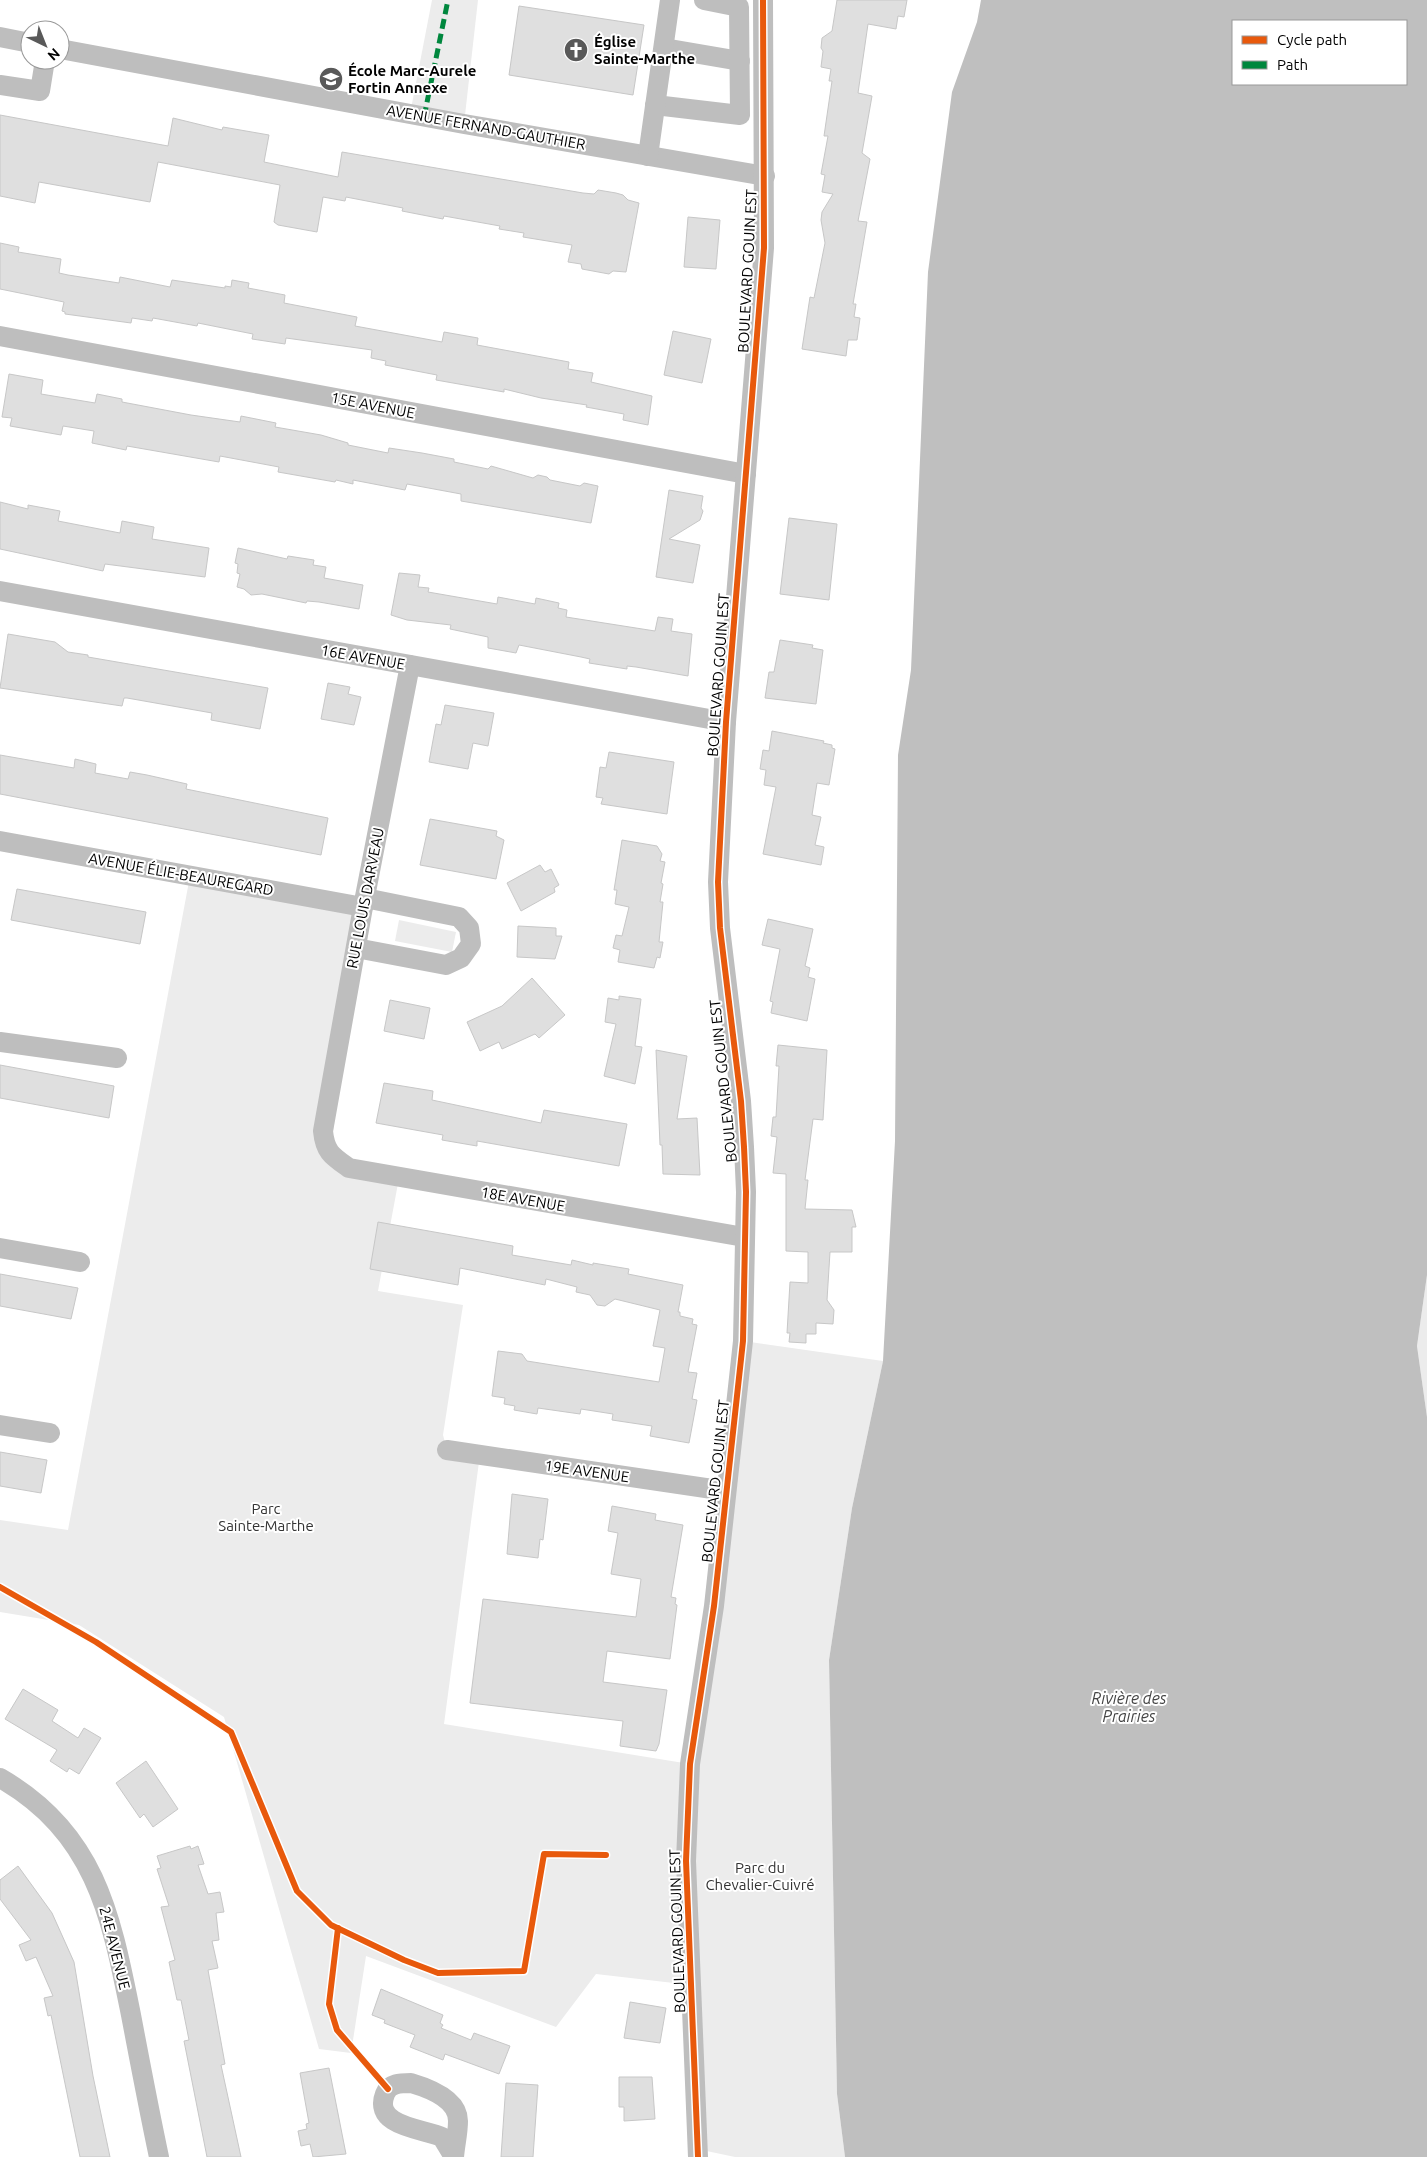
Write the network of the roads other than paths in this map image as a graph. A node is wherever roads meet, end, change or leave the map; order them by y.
1 (670, 0) edge
2 (704, 0) edge
3 (763, 0) edge
4 (0, 38) edge
5 (20, 41) edge
6 (664, 48) junction
7 (70, 50) edge
8 (740, 61) junction
9 (43, 70) edge
10 (0, 85) edge
11 (655, 105) junction
12 (648, 156) junction
13 (765, 176) junction
14 (0, 336) edge
15 (746, 474) junction
16 (0, 591) edge
17 (410, 665) junction
18 (726, 722) junction
19 (0, 841) edge
20 (364, 902) junction
21 (356, 948) junction
22 (0, 1042) edge
23 (117, 1058) dead end
24 (323, 1131) joint
25 (744, 1237) junction
26 (0, 1248) edge
27 (80, 1262) dead end
28 (0, 1425) edge
29 (50, 1433) dead end
30 (447, 1450) dead end
31 (726, 1492) junction
32 (0, 1778) edge
33 (159, 2157) edge
34 (698, 2157) edge

1 - 6 street
2 - 8 street
3 - 13 street, BOULEVARD GOUIN EST
4 - 5 street
6 - 8 street
6 - 11 street
7 - 12 street, AVENUE FERNAND-GAUTHIER
8 - 11 street
9 - 10 street
11 - 12 street
12 - 13 street, AVENUE FERNAND-GAUTHIER
13 - 15 street, BOULEVARD GOUIN EST
14 - 15 street, 15E AVENUE
15 - 18 street, BOULEVARD GOUIN EST
16 - 17 street, 16E AVENUE
17 - 18 street, 16E AVENUE
17 - 20 street, RUE LOUIS DARVEAU
18 - 25 street, BOULEVARD GOUIN EST
19 - 20 street, AVENUE ÉLIE-BEAUREGARD
20 - 21 street, RUE LOUIS DARVEAU
20 - 21 street, AVENUE ÉLIE-BEAUREGARD
21 - 24 street, RUE LOUIS DARVEAU
22 - 23 street
24 - 25 street, 18E AVENUE
25 - 31 street, BOULEVARD GOUIN EST
26 - 27 street
28 - 29 street
30 - 31 street, 19E AVENUE
31 - 34 street, BOULEVARD GOUIN EST
32 - 33 street, 24E AVENUE

